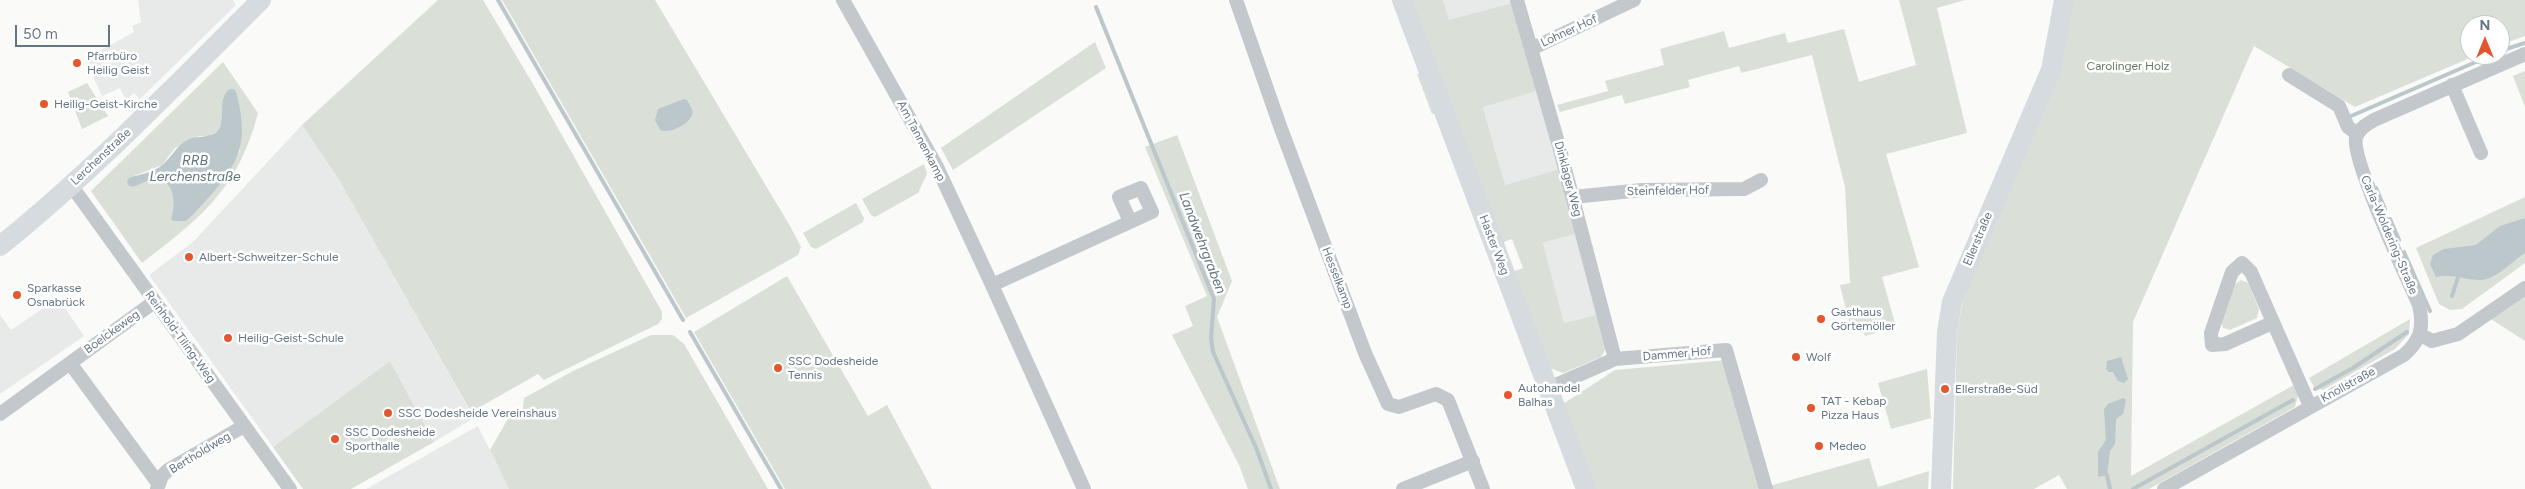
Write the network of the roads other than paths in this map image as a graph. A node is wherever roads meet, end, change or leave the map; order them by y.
1 (261, 0) edge
2 (843, 0) edge
3 (1236, 0) edge
4 (1402, 0) edge
5 (1517, 0) edge
6 (1634, 0) edge
7 (2064, 0) edge
8 (1531, 49) junction
9 (2525, 54) edge
10 (2289, 75) dead end
11 (2452, 85) junction
12 (2357, 134) junction
13 (2481, 153) dead end
14 (1761, 180) dead end
15 (71, 185) junction
16 (1573, 197) junction
17 (1130, 221) dead end
18 (0, 246) edge
19 (992, 285) junction
20 (2525, 288) edge
21 (154, 302) junction
22 (2272, 322) junction
23 (2421, 336) junction
24 (1615, 360) junction
25 (70, 363) junction
26 (1549, 388) junction
27 (2310, 406) junction
28 (0, 414) edge
29 (244, 426) junction
30 (1473, 462) junction
31 (158, 486) edge
32 (290, 489) edge
33 (1084, 489) edge
34 (1403, 489) edge
35 (1483, 489) edge
36 (1586, 489) edge
37 (1766, 489) edge
38 (1942, 489) edge
39 (2164, 489) edge

1 - 15 street, Lerchenstraße
2 - 19 street, Am Tannenkamp
3 - 30 street, Hesselkamp
4 - 26 street, Haster Weg
5 - 8 street, Dinklager Weg
6 - 8 street, Lohner Hof
7 - 38 street, Ellerstraße
8 - 16 street, Dinklager Weg
9 - 11 street
10 - 12 street
11 - 12 street
11 - 13 street
12 - 23 street, Carla-Woldering-Straße
14 - 16 street, Steinfelder Hof
15 - 18 street, Lerchenstraße
15 - 21 street, Reinhold-Tiling-Weg
16 - 24 street, Dinklager Weg
17 - 19 street
19 - 33 street, Am Tannenkamp
20 - 23 street
21 - 25 street, Boelckeweg
21 - 29 street, Reinhold-Tiling-Weg
22 - 22 street
22 - 27 street
23 - 27 street, Knollstraße
24 - 26 street, Dammer Hof
24 - 37 street, Dammer Hof
25 - 28 street, Boelckeweg
25 - 31 street, Bertholdweg
26 - 36 street, Haster Weg
27 - 39 street, Knollstraße
29 - 31 street, Bertholdweg
29 - 32 street, Reinhold-Tiling-Weg
30 - 34 street
30 - 35 street, Hesselkamp

